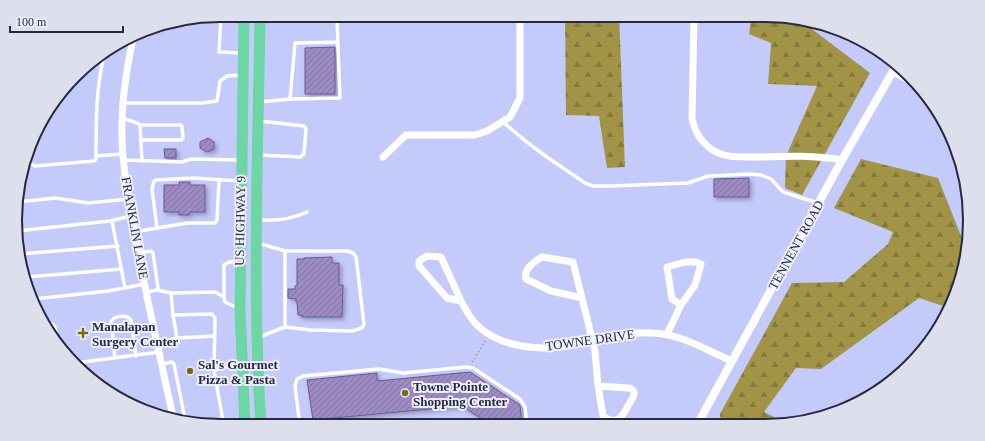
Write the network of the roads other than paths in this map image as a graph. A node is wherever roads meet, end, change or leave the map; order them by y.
1 (221, 22) edge
2 (244, 22) edge
3 (260, 22) edge
4 (337, 22) edge
5 (520, 22) edge
6 (694, 22) edge
7 (338, 42) junction
8 (132, 43) edge
9 (243, 53) junction
10 (103, 61) edge
11 (894, 70) edge
12 (243, 75) junction
13 (290, 99) junction
14 (259, 102) junction
15 (122, 103) junction
16 (122, 118) junction
17 (258, 121) junction
18 (503, 122) junction
19 (140, 125) junction
20 (142, 140) junction
21 (258, 155) junction
22 (96, 156) junction
23 (123, 157) junction
24 (383, 157) dead end
25 (241, 160) junction
26 (842, 160) junction
27 (142, 161) junction
28 (31, 163) edge
29 (219, 180) junction
30 (241, 181) junction
31 (129, 199) junction
32 (23, 201) edge
33 (819, 203) junction
34 (307, 212) dead end
35 (132, 216) junction
36 (256, 220) junction
37 (112, 221) junction
38 (157, 228) junction
39 (22, 230) edge
40 (134, 232) junction
41 (256, 242) junction
42 (118, 246) junction
43 (285, 251) junction
44 (138, 253) junction
45 (25, 254) edge
46 (240, 262) junction
47 (122, 269) junction
48 (31, 277) edge
49 (145, 284) junction
50 (125, 288) junction
51 (157, 290) junction
52 (147, 292) junction
53 (171, 293) junction
54 (224, 297) junction
55 (582, 298) junction
56 (38, 299) edge
57 (461, 301) junction
58 (681, 305) junction
59 (240, 309) junction
60 (173, 315) junction
61 (285, 327) junction
62 (667, 334) junction
63 (215, 336) junction
64 (177, 338) junction
65 (257, 338) junction
66 (592, 340) junction
67 (157, 343) junction
68 (159, 352) junction
69 (136, 356) junction
70 (115, 358) junction
71 (732, 361) junction
72 (81, 362) edge
73 (241, 363) junction
74 (161, 364) junction
75 (214, 371) junction
76 (598, 386) junction
77 (172, 413) edge
78 (184, 415) edge
79 (223, 419) edge
80 (245, 419) edge
81 (261, 419) edge
82 (299, 419) edge
83 (526, 419) edge
84 (608, 419) edge
85 (621, 419) edge
86 (700, 419) edge

1 - 9 lane
2 - 9 highway, US HIGHWAY 9
3 - 14 highway, US HIGHWAY 9
4 - 7 lane
5 - 18 street
6 - 26 street
7 - 13 lane
7 - 13 lane
8 - 15 street, FRANKLIN LANE
9 - 12 highway, US HIGHWAY 9
10 - 22 lane
11 - 26 street, TENNENT ROAD
12 - 15 lane
12 - 25 highway, US HIGHWAY 9
13 - 14 lane
14 - 17 highway, US HIGHWAY 9
15 - 16 street, FRANKLIN LANE
16 - 19 lane
16 - 23 street, FRANKLIN LANE
17 - 21 highway, US HIGHWAY 9
17 - 21 lane
18 - 24 street
18 - 33 lane
19 - 20 lane
19 - 20 lane
20 - 27 lane
21 - 36 highway, US HIGHWAY 9
22 - 23 lane
22 - 28 lane
23 - 27 lane
23 - 31 street, FRANKLIN LANE
25 - 27 lane
25 - 30 highway, US HIGHWAY 9
26 - 33 street, TENNENT ROAD
29 - 30 lane
29 - 38 lane
29 - 38 lane
30 - 46 highway, US HIGHWAY 9
31 - 32 lane
31 - 35 street, FRANKLIN LANE
33 - 71 street, TENNENT ROAD
34 - 36 lane
35 - 37 lane
35 - 40 street, FRANKLIN LANE
36 - 41 highway, US HIGHWAY 9
37 - 39 lane
37 - 42 lane
38 - 40 lane
40 - 44 street, FRANKLIN LANE
41 - 43 lane
41 - 65 highway, US HIGHWAY 9
42 - 45 lane
42 - 47 lane
43 - 61 lane
43 - 61 lane
44 - 49 street, FRANKLIN LANE
44 - 51 lane
46 - 54 lane
46 - 59 highway, US HIGHWAY 9
47 - 48 lane
47 - 50 lane
49 - 50 lane
49 - 52 street, FRANKLIN LANE
50 - 56 lane
51 - 52 lane
51 - 53 lane
52 - 67 street, FRANKLIN LANE
53 - 54 lane
53 - 60 lane
54 - 59 lane
55 - 55 street
55 - 66 street
57 - 57 street, TOWNE DRIVE
57 - 66 street, TOWNE DRIVE
58 - 58 street
58 - 62 street
59 - 73 highway, US HIGHWAY 9
60 - 63 lane
60 - 64 lane
61 - 65 lane
62 - 66 street, TOWNE DRIVE
62 - 71 street, TOWNE DRIVE
63 - 64 lane
63 - 75 lane
64 - 67 lane
65 - 81 highway, US HIGHWAY 9
66 - 76 street
67 - 68 street, FRANKLIN LANE
68 - 69 lane
68 - 74 street, FRANKLIN LANE
69 - 70 lane
69 - 70 lane
70 - 72 lane
71 - 86 street, TENNENT ROAD
73 - 75 lane
73 - 80 highway, US HIGHWAY 9
74 - 77 street, FRANKLIN LANE
74 - 78 lane
75 - 79 lane
76 - 84 street
76 - 85 street
82 - 83 lane

